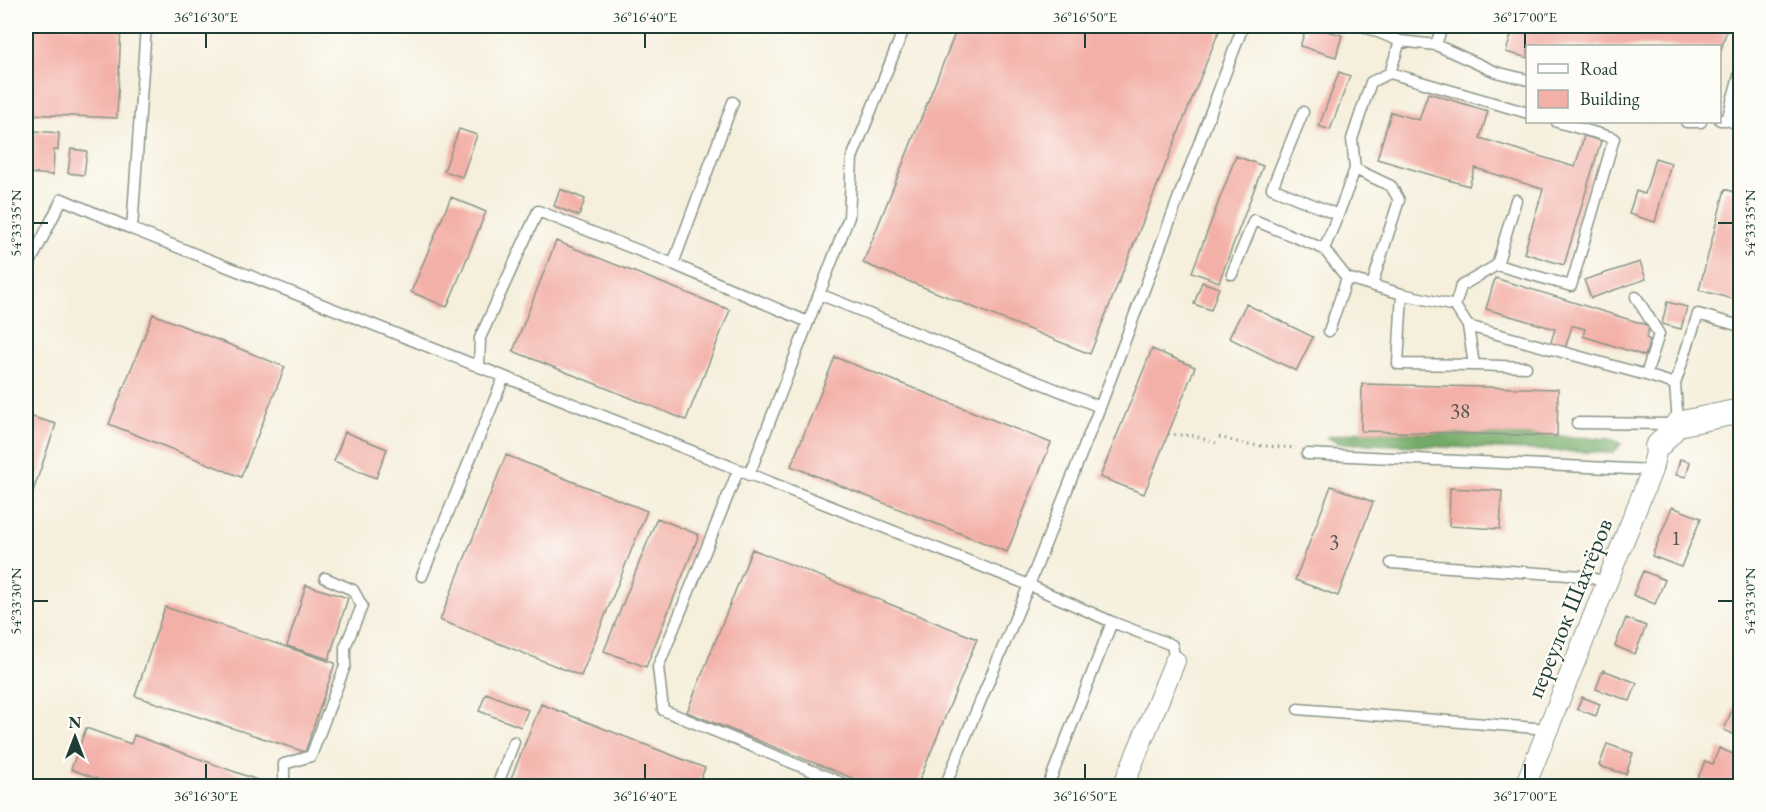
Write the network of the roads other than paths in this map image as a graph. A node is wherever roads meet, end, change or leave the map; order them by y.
1 (146, 26) edge
2 (904, 26) edge
3 (1243, 26) edge
4 (1363, 26) edge
5 (1442, 26) edge
6 (1400, 41) junction
7 (1436, 45) junction
8 (1740, 72) edge
9 (1390, 73) junction
10 (1526, 80) edge
11 (733, 102) dead end
12 (1303, 112) dead end
13 (1526, 113) edge
14 (1723, 120) edge
15 (1561, 123) edge
16 (1740, 125) edge
17 (1355, 169) junction
18 (1516, 200) dead end
19 (1338, 215) junction
20 (132, 229) junction
21 (1324, 249) junction
22 (673, 264) junction
23 (1497, 265) junction
24 (26, 271) edge
25 (1232, 274) dead end
26 (1347, 278) junction
27 (1372, 285) junction
28 (819, 294) junction
29 (1402, 294) junction
30 (1636, 297) dead end
31 (1455, 306) junction
32 (808, 322) junction
33 (1468, 326) junction
34 (1740, 326) edge
35 (1329, 331) dead end
36 (1474, 365) junction
37 (479, 367) junction
38 (1526, 367) dead end
39 (1646, 375) junction
40 (504, 377) junction
41 (1675, 384) junction
42 (1100, 406) junction
43 (1740, 411) edge
44 (1576, 423) dead end
45 (1678, 424) junction
46 (1302, 451) road end
47 (1654, 458) junction
48 (743, 473) junction
49 (1391, 563) dead end
50 (422, 576) dead end
51 (325, 578) dead end
52 (1607, 582) junction
53 (1029, 585) junction
54 (1112, 622) junction
55 (1175, 661) joint
56 (1298, 709) dead end
57 (1548, 729) junction
58 (514, 742) dead end
59 (26, 784) edge
60 (33, 786) edge
61 (284, 786) edge
62 (497, 786) edge
63 (849, 786) edge
64 (945, 786) edge
65 (1048, 786) edge
66 (1123, 786) edge
67 (1525, 786) edge

1 - 20 lane
2 - 28 lane
3 - 42 lane
4 - 6 lane
5 - 7 lane
6 - 7 lane
6 - 9 lane
7 - 10 lane
8 - 14 lane
9 - 13 lane
9 - 17 lane
11 - 22 lane
12 - 19 lane
14 - 16 lane
15 - 23 lane
17 - 19 lane
17 - 27 lane
18 - 23 lane
19 - 21 lane
20 - 24 lane
20 - 37 lane
21 - 25 lane
21 - 26 lane
22 - 32 lane
22 - 37 lane
23 - 31 lane
26 - 27 lane
26 - 35 lane
27 - 29 lane
28 - 32 lane
28 - 42 lane
29 - 31 lane
29 - 36 lane
30 - 39 lane
31 - 33 lane
32 - 48 lane
33 - 36 lane
33 - 39 lane
34 - 41 lane
36 - 38 lane
37 - 40 lane
39 - 41 lane
40 - 48 lane
40 - 50 lane
41 - 45 lane
42 - 53 lane
43 - 45 street
44 - 45 lane
45 - 47 street
46 - 47 lane
47 - 52 street, переулок Шахтёров
48 - 53 lane
48 - 63 lane
49 - 52 lane
51 - 61 lane
52 - 57 street, переулок Шахтёров
53 - 54 lane
53 - 64 lane
54 - 55 lane
54 - 65 lane
55 - 66 street
56 - 57 lane
57 - 67 street, переулок Шахтёров
58 - 62 lane
59 - 60 lane

